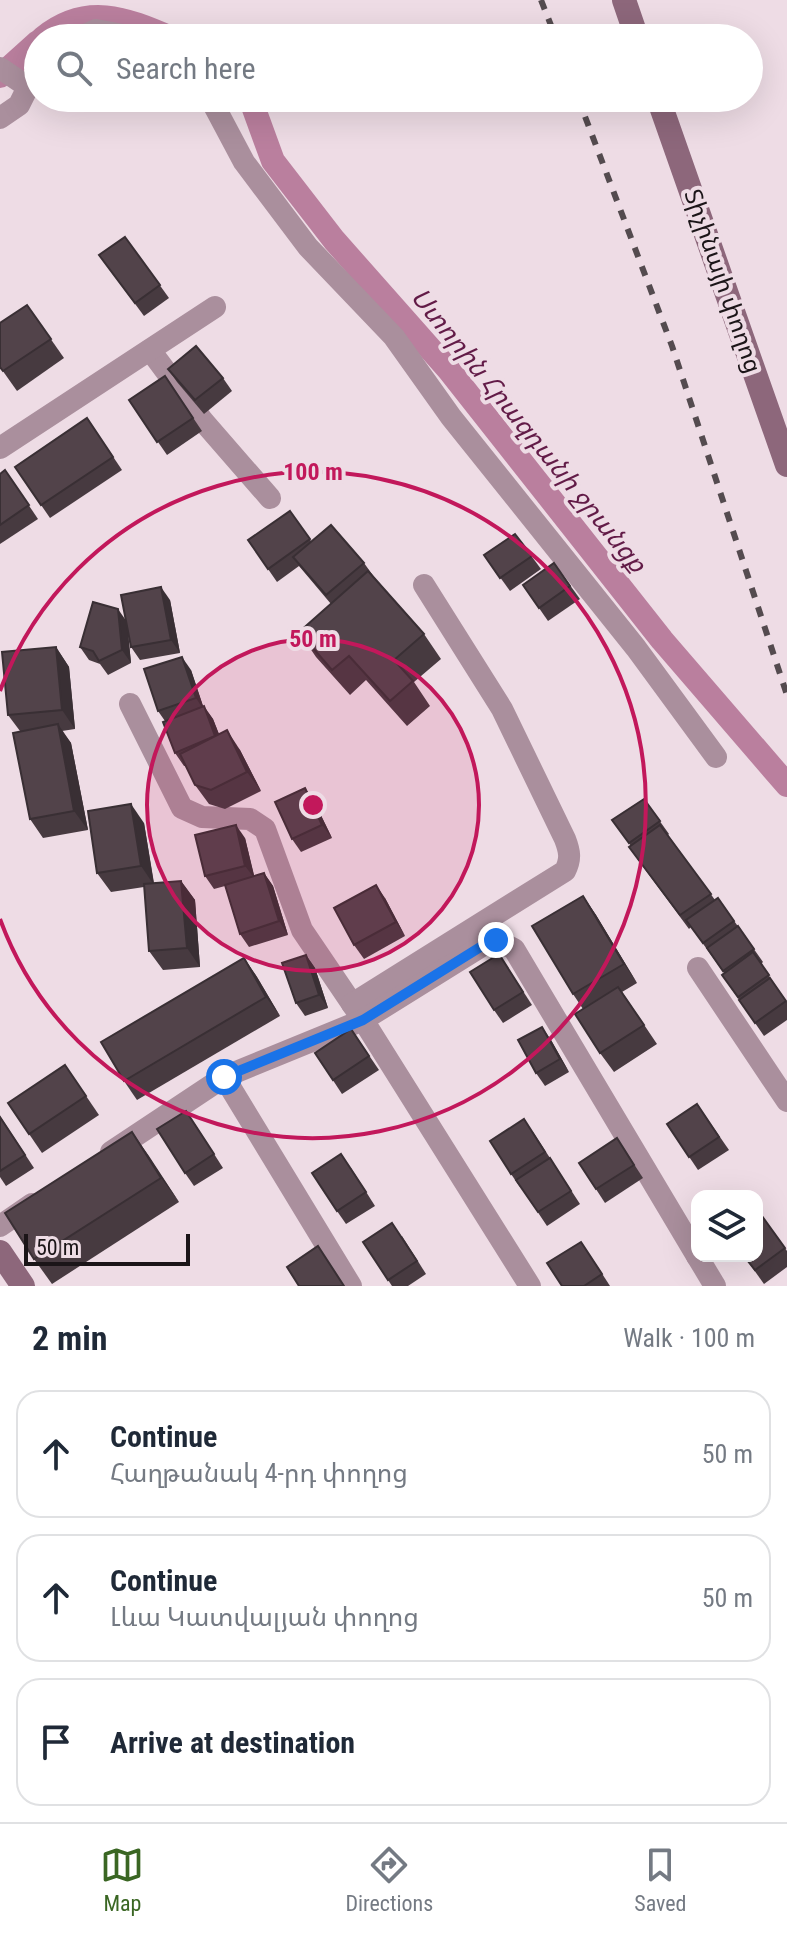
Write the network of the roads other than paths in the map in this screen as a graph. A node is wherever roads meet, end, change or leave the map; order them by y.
1 (624, 0) edge
2 (632, 24) edge
3 (21, 77) edge
4 (217, 112) edge
5 (663, 112) edge
6 (0, 118) edge
7 (215, 307) dead end
8 (150, 350) junction
9 (0, 448) edge
10 (787, 465) edge
11 (270, 498) dead end
12 (424, 585) dead end
13 (130, 704) dead end
14 (716, 757) dead end
15 (698, 968) dead end
16 (357, 1012) junction
17 (224, 1077) junction
18 (787, 1101) edge
19 (92, 1164) edge
20 (53, 1191) edge
21 (0, 1226) edge
22 (691, 1246) edge
23 (0, 1252) edge
24 (701, 1262) edge
25 (23, 1286) edge
26 (351, 1286) edge
27 (530, 1286) edge
28 (715, 1286) edge

1 - 2 street
3 - 6 street
4 - 14 street
5 - 10 street, Տիչինայի փողոց
7 - 8 street
8 - 9 street
8 - 11 street
12 - 16 street
13 - 16 street
15 - 18 street
16 - 17 street
16 - 22 street
16 - 27 street
17 - 19 street
17 - 26 street
20 - 21 street
23 - 25 street
24 - 28 street

